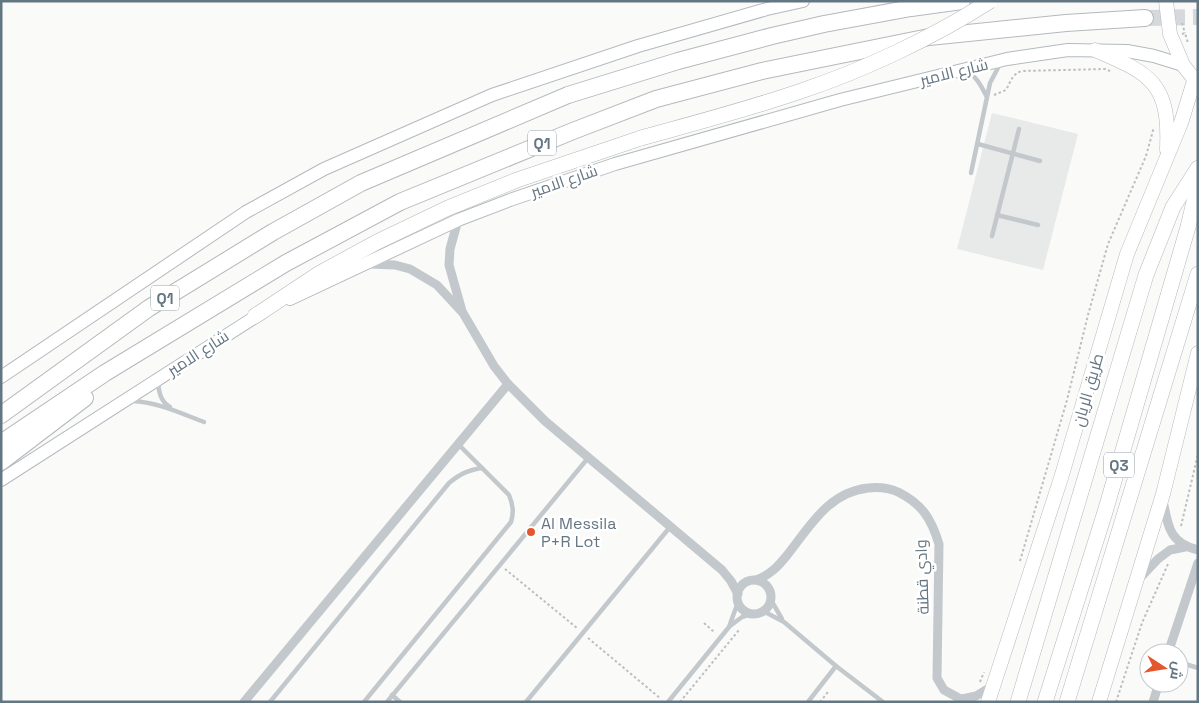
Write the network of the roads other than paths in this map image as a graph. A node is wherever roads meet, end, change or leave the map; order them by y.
1 (803, 1) edge
2 (962, 1) edge
3 (990, 1) edge
4 (1166, 1) edge
5 (772, 5) edge
6 (1145, 18) tunnel mouth
7 (1095, 50) junction
8 (1002, 61) junction
9 (1184, 66) junction
10 (961, 70) junction
11 (1196, 82) edge
12 (987, 97) junction
13 (1019, 129) dead end
14 (978, 144) junction
15 (1012, 153) junction
16 (1040, 160) dead end
17 (1165, 164) junction
18 (1198, 168) edge
19 (972, 174) dead end
20 (1198, 185) edge
21 (997, 215) junction
22 (458, 220) junction
23 (1038, 225) dead end
24 (992, 236) dead end
25 (363, 265) junction
26 (1198, 274) edge
27 (463, 313) junction
28 (255, 316) junction
29 (1198, 353) edge
30 (1198, 364) edge
31 (105, 373) junction
32 (1, 377) edge
33 (157, 380) junction
34 (508, 384) junction
35 (1189, 386) junction
36 (126, 401) junction
37 (4, 411) edge
38 (177, 412) junction
39 (204, 422) dead end
40 (1, 443) edge
41 (458, 444) junction
42 (588, 458) junction
43 (1, 462) edge
44 (482, 468) junction
45 (1, 480) edge
46 (1162, 494) junction
47 (670, 527) junction
48 (1176, 545) junction
49 (1198, 550) edge
50 (1198, 563) edge
51 (777, 567) junction
52 (722, 570) junction
53 (753, 581) junction
54 (1137, 582) junction
55 (770, 590) junction
56 (738, 598) junction
57 (771, 600) junction
58 (763, 611) junction
59 (751, 614) junction
60 (784, 622) junction
61 (729, 627) junction
62 (1171, 643) edge
63 (836, 666) junction
64 (994, 686) junction
65 (392, 695) junction
66 (964, 700) edge
67 (244, 702) edge
68 (270, 702) edge
69 (364, 702) edge
70 (387, 702) edge
71 (400, 702) edge
72 (526, 702) edge
73 (668, 702) edge
74 (808, 702) edge
75 (883, 702) edge
76 (988, 702) edge
77 (1018, 702) edge
78 (1045, 702) edge
79 (1067, 702) edge
80 (1099, 702) edge

1 - 5 main road
2 - 37 highway, Q1
3 - 28 highway, bridge
4 - 9 main road
5 - 32 main road
6 - 31 highway, شارع الامير / Q1
7 - 8 main road, شارع الامير
7 - 9 main road, شارع الامير
7 - 17 main road
8 - 10 main road, شارع الامير
8 - 12 lane
9 - 11 main road
10 - 12 lane
10 - 22 main road, شارع الامير
11 - 17 main road, طريق الريان
12 - 14 lane
13 - 15 lane
14 - 15 lane
14 - 19 lane
15 - 16 lane
15 - 21 lane
17 - 64 main road, طريق الريان
18 - 77 highway
20 - 78 highway, Q3
21 - 23 lane
21 - 24 lane
22 - 25 main road, شارع الامير
22 - 27 street
25 - 27 street
25 - 28 main road, شارع الامير
26 - 79 highway, Q3
27 - 34 street
28 - 33 main road, شارع الامير
29 - 35 main road
30 - 35 main road
31 - 40 highway, شارع الامير / Q1
31 - 43 highway
33 - 36 main road, شارع الامير
33 - 38 lane
34 - 41 street
34 - 42 street
35 - 46 main road
36 - 38 lane
36 - 45 main road, شارع الامير
38 - 39 lane
41 - 44 lane
41 - 67 street
42 - 47 street
42 - 65 lane
44 - 68 lane
44 - 69 lane
46 - 48 street
46 - 54 main road
47 - 52 street
47 - 72 lane
48 - 49 street
48 - 54 street
50 - 62 street
51 - 53 street, وادي قطنة
51 - 55 street, وادي قطنة
51 - 66 street, وادي قطنة
52 - 53 street
52 - 56 street
53 - 55 street
53 - 56 street
54 - 80 main road
55 - 57 street
56 - 59 street
56 - 61 lane
57 - 58 street
57 - 60 lane
58 - 59 street
58 - 60 lane
59 - 61 lane
60 - 63 lane
61 - 73 lane
63 - 74 lane
63 - 75 lane
64 - 66 street
64 - 76 main road, طريق الريان
65 - 70 lane
65 - 71 lane

